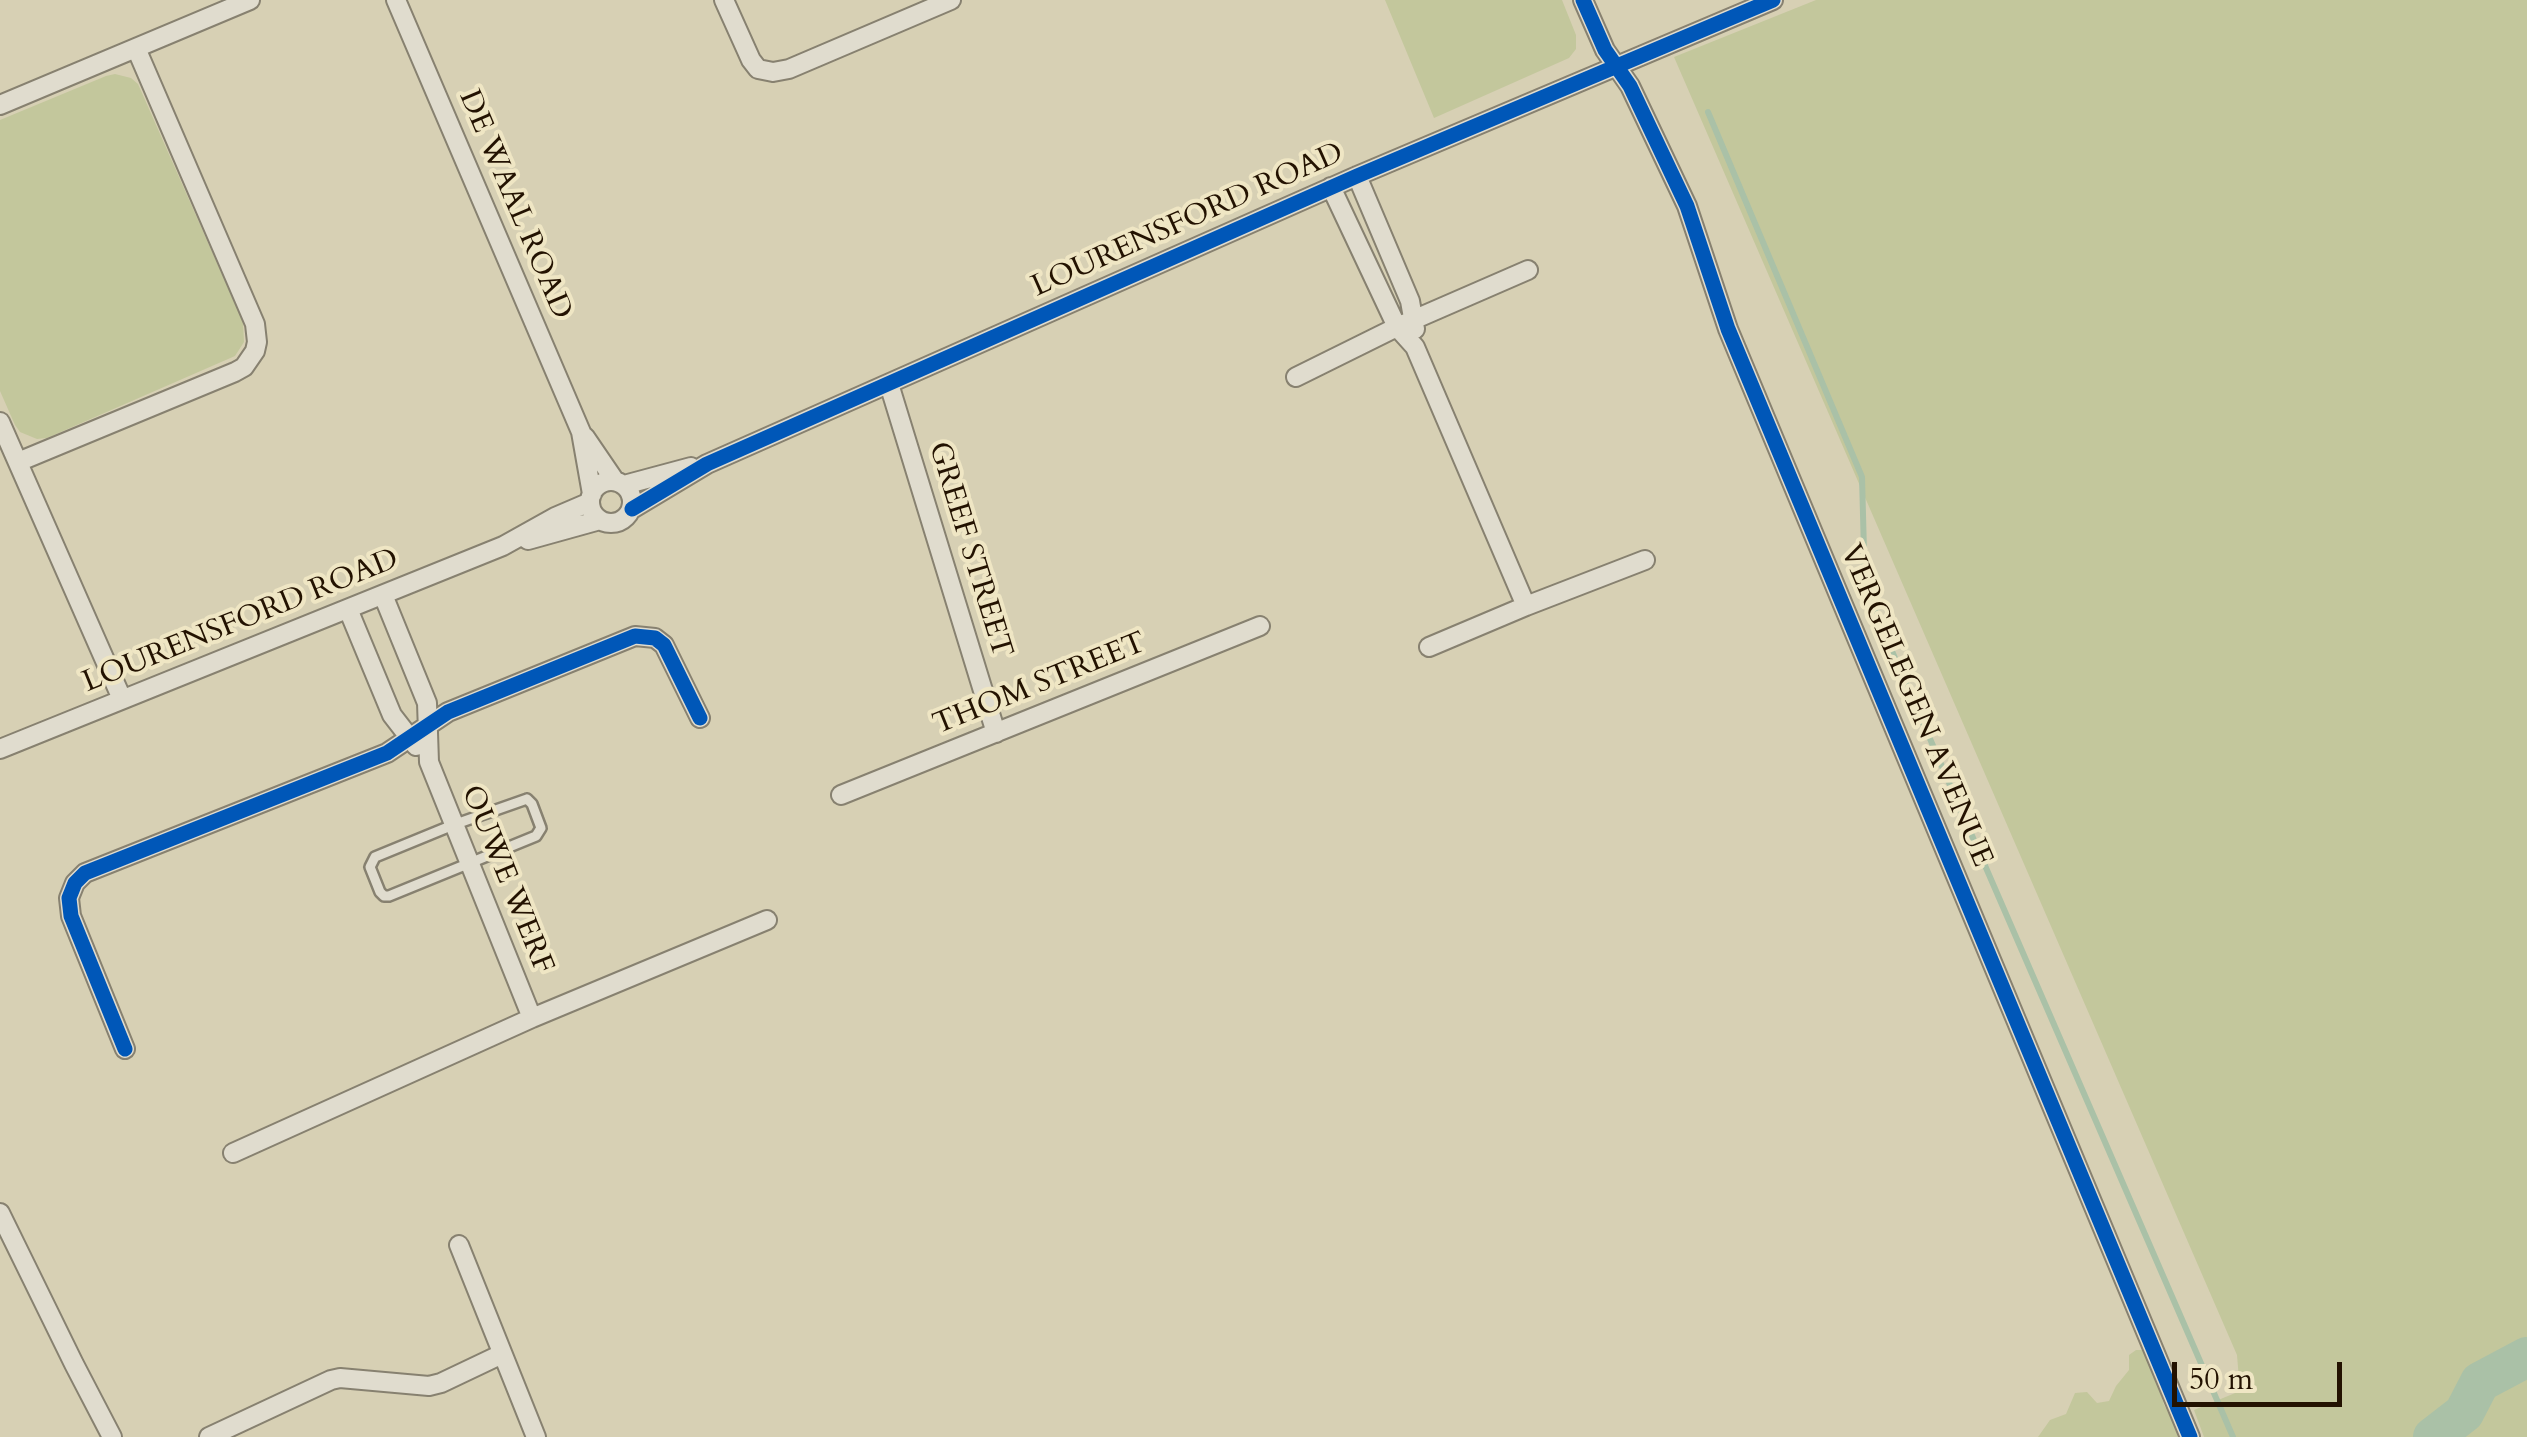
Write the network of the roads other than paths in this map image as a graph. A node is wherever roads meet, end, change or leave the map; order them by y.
1 (250, 0) edge
2 (396, 0) edge
3 (724, 0) edge
4 (951, 0) edge
5 (1583, 0) edge
6 (1774, 0) edge
7 (136, 48) junction
8 (1616, 67) junction
9 (0, 105) edge
10 (1356, 176) junction
11 (1331, 187) junction
12 (1528, 270) dead end
13 (1406, 323) junction
14 (1296, 377) dead end
15 (889, 384) junction
16 (0, 422) edge
17 (581, 432) junction
18 (18, 462) junction
19 (707, 464) junction
20 (620, 483) junction
21 (591, 498) junction
22 (632, 508) junction
23 (600, 520) junction
24 (503, 546) junction
25 (1645, 560) dead end
26 (384, 595) junction
27 (1526, 606) junction
28 (348, 609) junction
29 (1260, 626) dead end
30 (1429, 647) dead end
31 (122, 699) junction
32 (700, 718) dead end
33 (427, 727) junction
34 (996, 733) junction
35 (410, 738) junction
36 (0, 749) edge
37 (429, 762) junction
38 (841, 795) dead end
39 (453, 825) junction
40 (468, 865) junction
41 (767, 920) dead end
42 (532, 1018) junction
43 (125, 1048) dead end
44 (233, 1153) dead end
45 (0, 1213) edge
46 (459, 1245) dead end
47 (502, 1354) junction
48 (112, 1437) edge
49 (209, 1437) edge
50 (536, 1437) edge
51 (2190, 1437) edge

1 - 7 street
2 - 17 street, DE WAAL ROAD
3 - 4 street
5 - 8 street, VERGELEGEN AVENUE
6 - 8 street, LOURENSFORD ROAD
7 - 9 street
7 - 18 street
8 - 10 street, LOURENSFORD ROAD
8 - 51 street, VERGELEGEN AVENUE
10 - 11 street, LOURENSFORD ROAD
10 - 13 street
11 - 13 street
11 - 15 street, LOURENSFORD ROAD
12 - 13 street
13 - 14 street
13 - 27 street
15 - 19 street, LOURENSFORD ROAD
15 - 34 street, GREEF STREET
16 - 18 street
17 - 20 street, DE WAAL ROAD
17 - 21 street, DE WAAL ROAD
18 - 31 street
19 - 20 street, LOURENSFORD ROAD
19 - 22 street, LOURENSFORD ROAD
20 - 21 street
20 - 22 street
21 - 23 street
21 - 24 street, LOURENSFORD ROAD
22 - 23 street
23 - 24 street, LOURENSFORD ROAD
24 - 26 street, LOURENSFORD ROAD
25 - 27 street
26 - 28 street, LOURENSFORD ROAD
26 - 33 street, OUWE WERF
27 - 30 street
28 - 31 street, LOURENSFORD ROAD
28 - 35 street, OUWE WERF
29 - 34 street, THOM STREET
31 - 36 street, LOURENSFORD ROAD
32 - 33 street
33 - 35 street
33 - 37 street, OUWE WERF
34 - 38 street, THOM STREET
35 - 37 street, OUWE WERF
35 - 43 street
37 - 39 street, OUWE WERF
39 - 40 street, OUWE WERF
39 - 40 lane
39 - 40 lane
40 - 42 street, OUWE WERF
41 - 42 street
42 - 44 street
45 - 48 street
46 - 47 street
47 - 49 street
47 - 50 street

